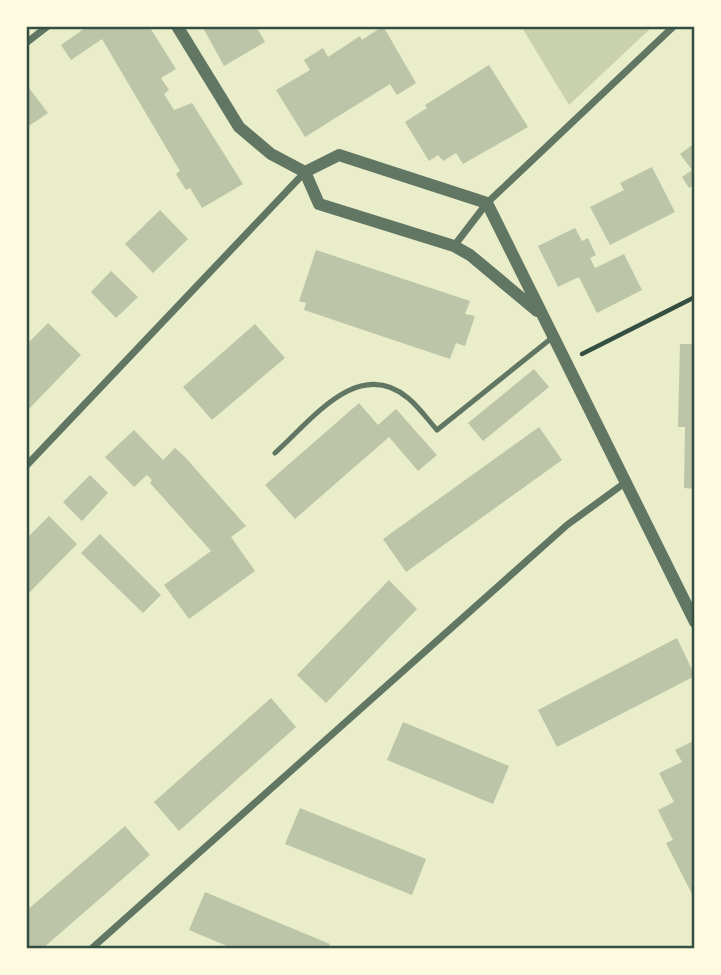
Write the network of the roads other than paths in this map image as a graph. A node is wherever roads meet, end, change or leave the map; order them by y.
1 (48, 26) edge
2 (177, 26) edge
3 (674, 26) edge
4 (26, 43) edge
5 (305, 172) junction
6 (487, 203) junction
7 (454, 246) junction
8 (540, 313) junction
9 (553, 337) junction
10 (275, 453) dead end
11 (26, 466) edge
12 (626, 482) junction
13 (695, 622) edge
14 (91, 949) edge

1 - 4 street
2 - 5 street
3 - 6 street
5 - 6 street
5 - 7 street
5 - 11 street
6 - 7 street
6 - 8 street
7 - 8 street
8 - 9 street
9 - 10 lane
9 - 12 street
12 - 13 street
12 - 14 street

